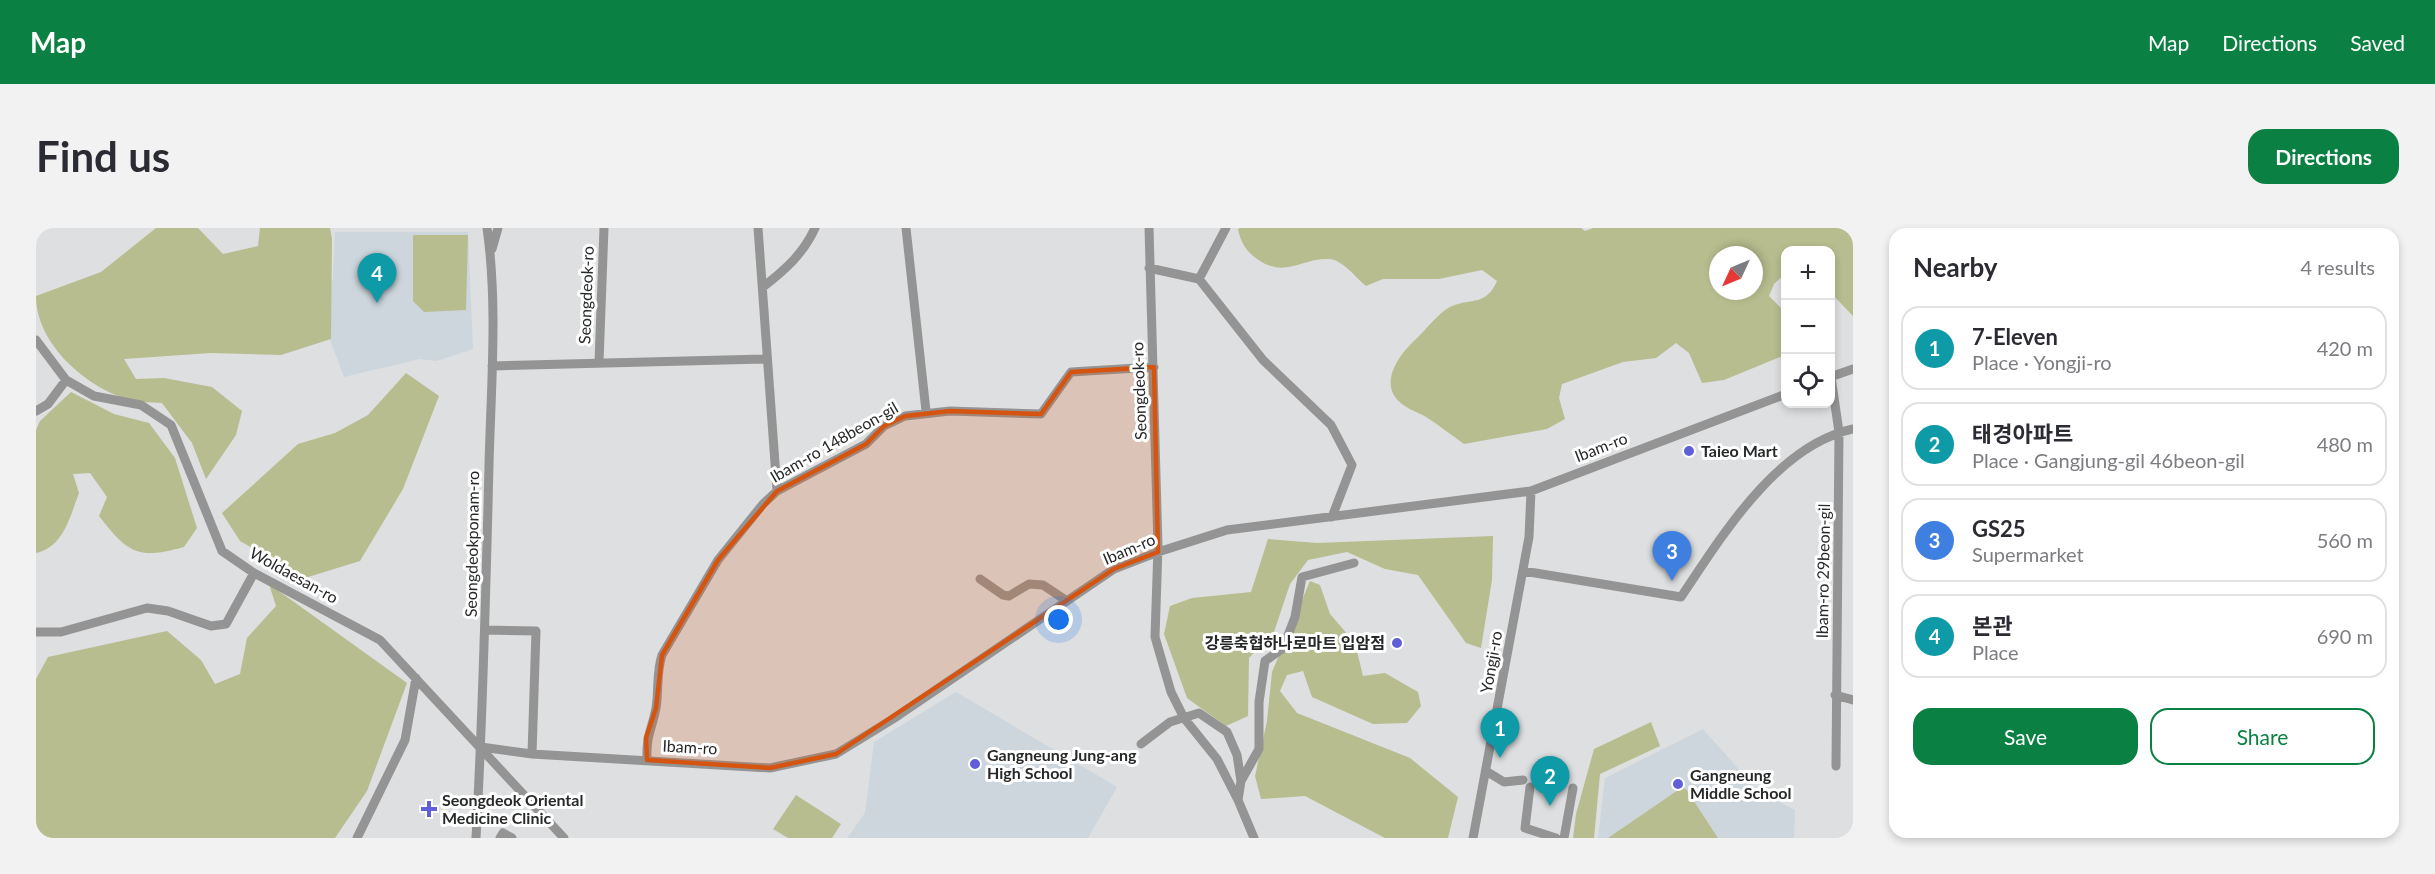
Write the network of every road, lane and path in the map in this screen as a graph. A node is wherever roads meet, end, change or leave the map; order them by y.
1 (487, 228) edge
2 (498, 228) edge
3 (604, 228) edge
4 (758, 228) edge
5 (815, 228) edge
6 (906, 228) edge
7 (1149, 228) edge
8 (1225, 228) edge
9 (492, 251) junction
10 (1149, 268) junction
11 (1199, 279) junction
12 (763, 287) junction
13 (36, 340) edge
14 (767, 358) junction
15 (599, 362) junction
16 (492, 366) junction
17 (1154, 367) junction
18 (1853, 369) edge
19 (1835, 376) edge
20 (66, 380) junction
21 (1781, 396) edge
22 (1835, 404) edge
23 (36, 411) edge
24 (926, 411) junction
25 (1853, 429) edge
26 (1839, 432) junction
27 (777, 491) junction
28 (1530, 491) junction
29 (1332, 517) junction
30 (1158, 552) junction
31 (1354, 563) dead end
32 (1523, 571) junction
33 (254, 573) junction
34 (980, 579) dead end
35 (1067, 602) junction
36 (485, 630) junction
37 (36, 632) edge
38 (416, 678) junction
39 (1835, 695) junction
40 (1853, 700) edge
41 (1184, 718) junction
42 (1141, 744) dead end
43 (481, 747) junction
44 (532, 754) junction
45 (647, 760) junction
46 (1836, 766) dead end
47 (1486, 771) junction
48 (1523, 780) dead end
49 (1241, 781) junction
50 (1530, 787) dead end
51 (1573, 788) dead end
52 (1238, 800) junction
53 (357, 838) edge
54 (477, 838) edge
55 (500, 838) edge
56 (512, 838) edge
57 (564, 838) edge
58 (1254, 838) edge
59 (1473, 838) edge
60 (1556, 838) edge
61 (1564, 838) edge

1 - 9 street
2 - 9 street
3 - 15 street, Seongdeok-ro
4 - 12 street
5 - 12 street
6 - 24 street
7 - 10 street, Seongdeok-ro
8 - 11 street
9 - 16 street, Seongdeokponam-ro
10 - 11 street
10 - 17 street, Seongdeok-ro
11 - 29 street
12 - 14 street
13 - 20 street, Woldaesan-ro
14 - 15 street
14 - 27 street
15 - 16 street
16 - 36 street, Seongdeokponam-ro
17 - 24 street, Ibam-ro 148beon-gil
17 - 30 street, Seongdeok-ro
18 - 19 street
20 - 23 street
20 - 33 street, Woldaesan-ro
21 - 28 street, Ibam-ro
22 - 26 street, Ibam-ro 29beon-gil
24 - 27 street, Ibam-ro 148beon-gil
25 - 26 street
26 - 32 street
26 - 39 street, Ibam-ro 29beon-gil
27 - 45 street, Ibam-ro 148beon-gil
28 - 29 street, Ibam-ro
28 - 32 street, Yongji-ro
29 - 30 street, Ibam-ro
30 - 35 street, Ibam-ro
30 - 41 street, Seongdeok-ro
31 - 49 street
32 - 47 street, Yongji-ro
33 - 37 street
33 - 38 street, Woldaesan-ro
34 - 35 street
35 - 45 street, Ibam-ro
36 - 43 street, Seongdeokponam-ro
36 - 44 street
38 - 43 street, Woldaesan-ro
38 - 53 street
39 - 40 street
39 - 46 street, Ibam-ro 29beon-gil
41 - 42 street
41 - 49 street
41 - 52 street, Seongdeok-ro
43 - 44 street, Ibam-ro
43 - 54 street, Seongdeokponam-ro
43 - 57 street, Woldaesan-ro
44 - 45 street, Ibam-ro
47 - 48 street
47 - 59 street, Yongji-ro
49 - 52 street
50 - 60 street
51 - 61 street
52 - 58 street, Seongdeok-ro
55 - 56 street

